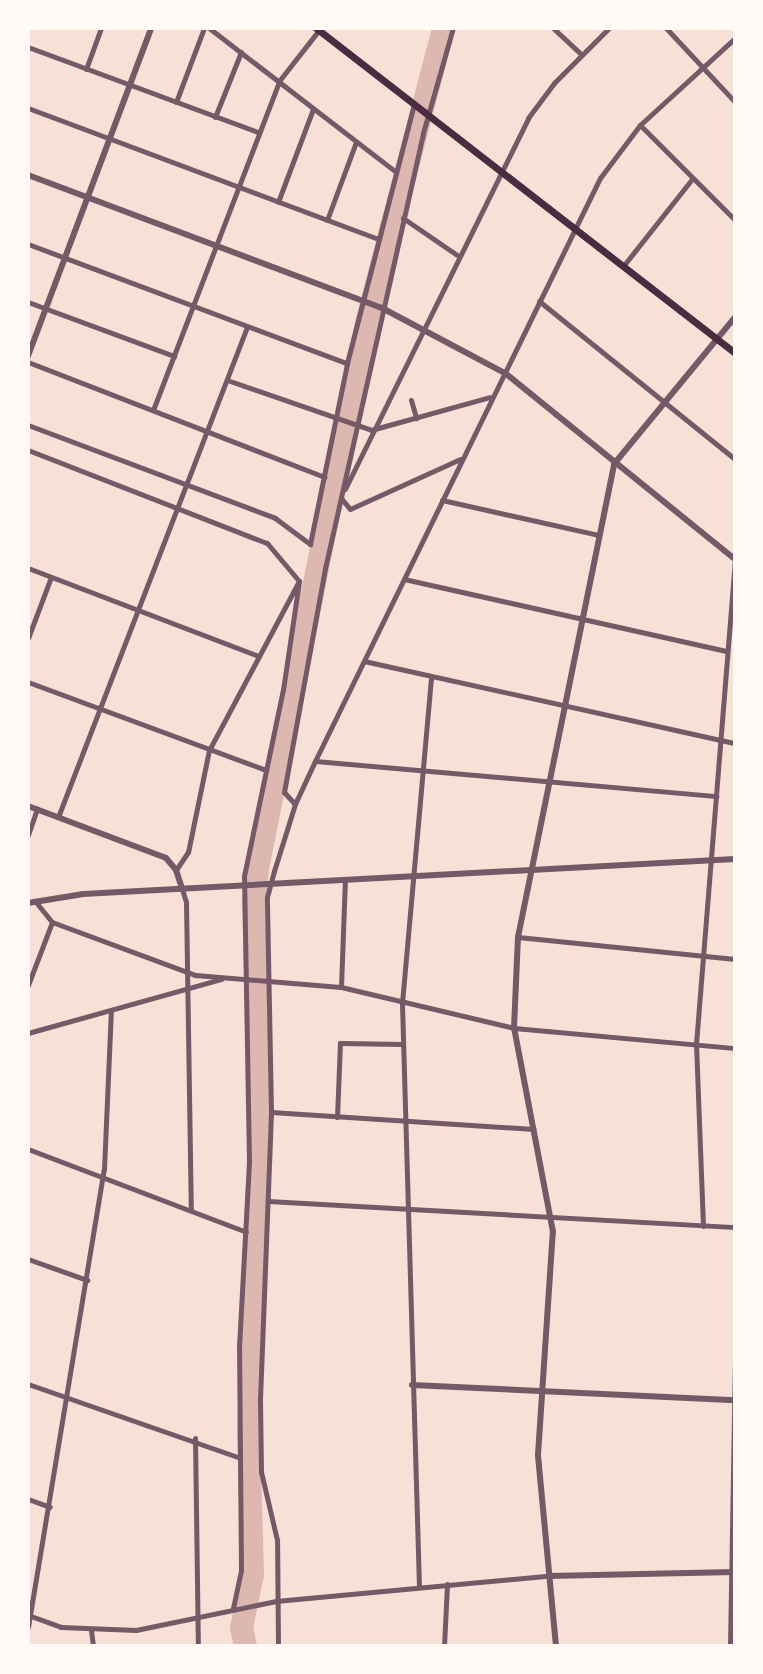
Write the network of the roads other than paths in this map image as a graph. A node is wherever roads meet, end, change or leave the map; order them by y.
1 (102, 28) edge
2 (151, 28) edge
3 (204, 28) edge
4 (209, 28) edge
5 (453, 28) edge
6 (554, 28) edge
7 (609, 28) edge
8 (666, 28) edge
9 (318, 29) edge
10 (735, 38) edge
11 (28, 47) edge
12 (241, 52) junction
13 (581, 54) junction
14 (702, 67) junction
15 (86, 69) junction
16 (279, 81) junction
17 (130, 85) junction
18 (176, 102) junction
19 (735, 102) edge
20 (415, 105) junction
21 (28, 108) edge
22 (313, 109) junction
23 (428, 115) junction
24 (215, 117) junction
25 (640, 125) junction
26 (258, 132) junction
27 (110, 139) junction
28 (356, 142) junction
29 (499, 170) junction
30 (394, 171) junction
31 (28, 175) edge
32 (692, 179) junction
33 (238, 187) junction
34 (87, 197) junction
35 (278, 202) junction
36 (403, 218) junction
37 (327, 220) junction
38 (735, 220) edge
39 (574, 228) junction
40 (378, 239) junction
41 (28, 244) edge
42 (215, 246) junction
43 (457, 256) junction
44 (65, 257) junction
45 (624, 265) junction
46 (539, 301) junction
47 (28, 302) edge
48 (363, 302) junction
49 (194, 306) junction
50 (382, 308) junction
51 (46, 309) junction
52 (735, 317) edge
53 (247, 327) junction
54 (422, 329) junction
55 (715, 336) junction
56 (735, 353) edge
57 (28, 356) edge
58 (174, 356) junction
59 (28, 362) edge
60 (347, 363) junction
61 (505, 373) junction
62 (227, 380) junction
63 (490, 397) junction
64 (411, 400) dead end
65 (663, 401) junction
66 (153, 410) junction
67 (416, 418) junction
68 (336, 421) junction
69 (28, 425) edge
70 (355, 425) junction
71 (370, 430) junction
72 (208, 431) junction
73 (28, 450) edge
74 (460, 458) junction
75 (735, 459) edge
76 (614, 464) junction
77 (325, 477) junction
78 (188, 485) junction
79 (341, 499) junction
80 (442, 500) junction
81 (175, 507) junction
82 (599, 536) junction
83 (735, 558) edge
84 (28, 568) edge
85 (51, 577) junction
86 (404, 579) junction
87 (299, 581) junction
88 (136, 608) junction
89 (582, 619) junction
90 (28, 638) edge
91 (726, 651) junction
92 (259, 656) junction
93 (364, 661) junction
94 (431, 676) junction
95 (28, 682) edge
96 (564, 706) junction
97 (99, 708) junction
98 (720, 739) junction
99 (735, 743) edge
100 (209, 750) junction
101 (315, 761) junction
102 (266, 770) junction
103 (422, 772) junction
104 (549, 782) junction
105 (716, 796) junction
106 (295, 804) junction
107 (28, 806) edge
108 (37, 809) junction
109 (58, 817) junction
110 (28, 835) edge
111 (735, 859) edge
112 (711, 860) junction
113 (176, 870) junction
114 (531, 870) junction
115 (412, 877) junction
116 (345, 880) junction
117 (270, 885) junction
118 (244, 886) junction
119 (182, 889) junction
120 (32, 902) edge
121 (52, 922) junction
122 (518, 937) junction
123 (702, 959) junction
124 (735, 959) edge
125 (187, 972) junction
126 (228, 977) junction
127 (245, 978) junction
128 (266, 980) junction
129 (28, 985) edge
130 (341, 987) junction
131 (187, 989) junction
132 (402, 1003) junction
133 (111, 1010) junction
134 (514, 1028) junction
135 (28, 1033) edge
136 (403, 1044) junction
137 (696, 1044) junction
138 (735, 1048) edge
139 (271, 1112) junction
140 (337, 1117) junction
141 (405, 1121) junction
142 (533, 1129) junction
143 (28, 1149) edge
144 (103, 1176) junction
145 (268, 1201) junction
146 (191, 1210) junction
147 (408, 1210) junction
148 (551, 1220) junction
149 (702, 1226) junction
150 (735, 1227) edge
151 (246, 1232) junction
152 (28, 1259) edge
153 (87, 1280) junction
154 (735, 1357) edge
155 (28, 1384) edge
156 (412, 1385) junction
157 (542, 1391) junction
158 (68, 1399) junction
159 (735, 1400) edge
160 (195, 1438) junction
161 (238, 1457) junction
162 (28, 1499) edge
163 (50, 1507) junction
164 (733, 1572) edge
165 (548, 1576) junction
166 (447, 1584) junction
167 (419, 1587) junction
168 (275, 1601) junction
169 (233, 1608) junction
170 (30, 1616) edge
171 (197, 1617) junction
172 (28, 1627) edge
173 (91, 1630) junction
174 (93, 1646) edge
175 (198, 1646) edge
176 (278, 1646) edge
177 (444, 1646) edge
178 (556, 1646) edge
179 (730, 1646) edge

1 - 15 street
2 - 17 street
3 - 18 street
4 - 12 street
5 - 23 street
6 - 13 street
7 - 13 street
8 - 14 street
9 - 16 street
9 - 20 main road
10 - 14 street
11 - 15 street
12 - 16 street
12 - 24 street
13 - 29 street
14 - 19 street
14 - 25 street
15 - 17 street
16 - 22 street
16 - 26 street
17 - 18 street
17 - 27 street
18 - 24 street
20 - 23 main road
20 - 30 street
21 - 27 street
22 - 28 street
22 - 35 street
23 - 29 main road
23 - 36 street
24 - 26 street
25 - 32 street
25 - 39 street
26 - 33 street
27 - 33 street
27 - 34 street
28 - 30 street
28 - 37 street
29 - 39 main road
29 - 43 street
30 - 40 street
31 - 34 street
32 - 38 street
32 - 45 street
33 - 35 street
33 - 42 street
34 - 42 street
34 - 44 street
35 - 37 street
36 - 43 street
36 - 50 street
37 - 40 street
39 - 45 main road
39 - 46 street
40 - 48 street
41 - 44 street
42 - 48 street
42 - 49 street
43 - 54 street
44 - 49 street
44 - 51 street
45 - 55 main road
46 - 61 street
46 - 65 street
47 - 51 street
48 - 50 street
48 - 60 street
49 - 53 street
49 - 58 street
50 - 54 street
50 - 70 street
51 - 57 street
51 - 58 street
52 - 55 street
53 - 60 street
53 - 62 street
54 - 61 street
54 - 71 street
55 - 56 main road
55 - 65 street
58 - 66 street
59 - 66 street
60 - 68 street
61 - 63 street
61 - 76 street
62 - 68 street
62 - 72 street
63 - 67 street
63 - 74 street
64 - 67 street
65 - 75 street
65 - 76 street
66 - 72 street
67 - 71 street
68 - 70 street
68 - 77 street
69 - 78 street
70 - 71 street
70 - 79 street
71 - 79 street
72 - 77 street
72 - 78 street
73 - 81 street
74 - 79 street
74 - 80 street
76 - 82 street
76 - 83 street
77 - 78 street
78 - 81 street
79 - 106 street
80 - 82 street
80 - 86 street
81 - 87 street
81 - 88 street
82 - 89 street
83 - 91 street
84 - 85 street
85 - 88 street
85 - 90 street
86 - 89 street
86 - 93 street
87 - 92 street
87 - 102 street
88 - 92 street
88 - 97 street
89 - 91 street
89 - 96 street
91 - 98 street
92 - 100 street
93 - 94 street
93 - 101 street
94 - 96 street
94 - 103 street
95 - 97 street
96 - 98 street
96 - 104 street
97 - 100 street
97 - 109 street
98 - 99 street
98 - 105 street
100 - 102 street
100 - 113 street
101 - 103 street
101 - 106 street
102 - 118 street
103 - 104 street
103 - 115 street
104 - 105 street
104 - 114 street
105 - 112 street
106 - 117 street
107 - 108 street
108 - 109 street
108 - 110 street
109 - 113 street
111 - 112 street
112 - 114 street
112 - 123 street
113 - 119 street
114 - 115 street
114 - 122 street
115 - 116 street
115 - 132 street
116 - 117 street
116 - 130 street
117 - 118 street
117 - 128 street
118 - 119 street
118 - 127 street
119 - 120 street
119 - 125 street
120 - 121 street
121 - 125 street
121 - 129 street
122 - 123 street
122 - 134 street
123 - 124 street
123 - 137 street
125 - 126 street
125 - 131 street
126 - 127 street
126 - 131 street
127 - 128 street
127 - 151 street
128 - 130 street
128 - 139 street
130 - 132 street
131 - 133 street
131 - 146 street
132 - 134 street
132 - 136 street
133 - 135 street
133 - 144 street
134 - 137 street
134 - 142 street
136 - 140 street
136 - 141 street
137 - 138 street
137 - 149 street
139 - 140 street
139 - 145 street
140 - 141 street
141 - 142 street
141 - 147 street
142 - 148 street
143 - 144 street
144 - 146 street
144 - 153 street
145 - 147 street
145 - 168 street
146 - 151 street
147 - 148 street
147 - 156 street
148 - 149 street
148 - 157 street
149 - 150 street
151 - 161 street
152 - 153 street
153 - 158 street
154 - 159 street
155 - 158 street
156 - 157 street
156 - 167 street
157 - 159 street
157 - 165 street
158 - 160 street
158 - 163 street
159 - 164 street
160 - 161 street
160 - 171 street
161 - 169 street
162 - 163 street
163 - 170 street
164 - 165 street
164 - 179 street
165 - 166 street
165 - 178 street
166 - 167 street
166 - 177 street
167 - 168 street
168 - 169 street
168 - 176 street
169 - 171 street
170 - 172 street
170 - 173 street
171 - 173 street
171 - 175 street
173 - 174 street

